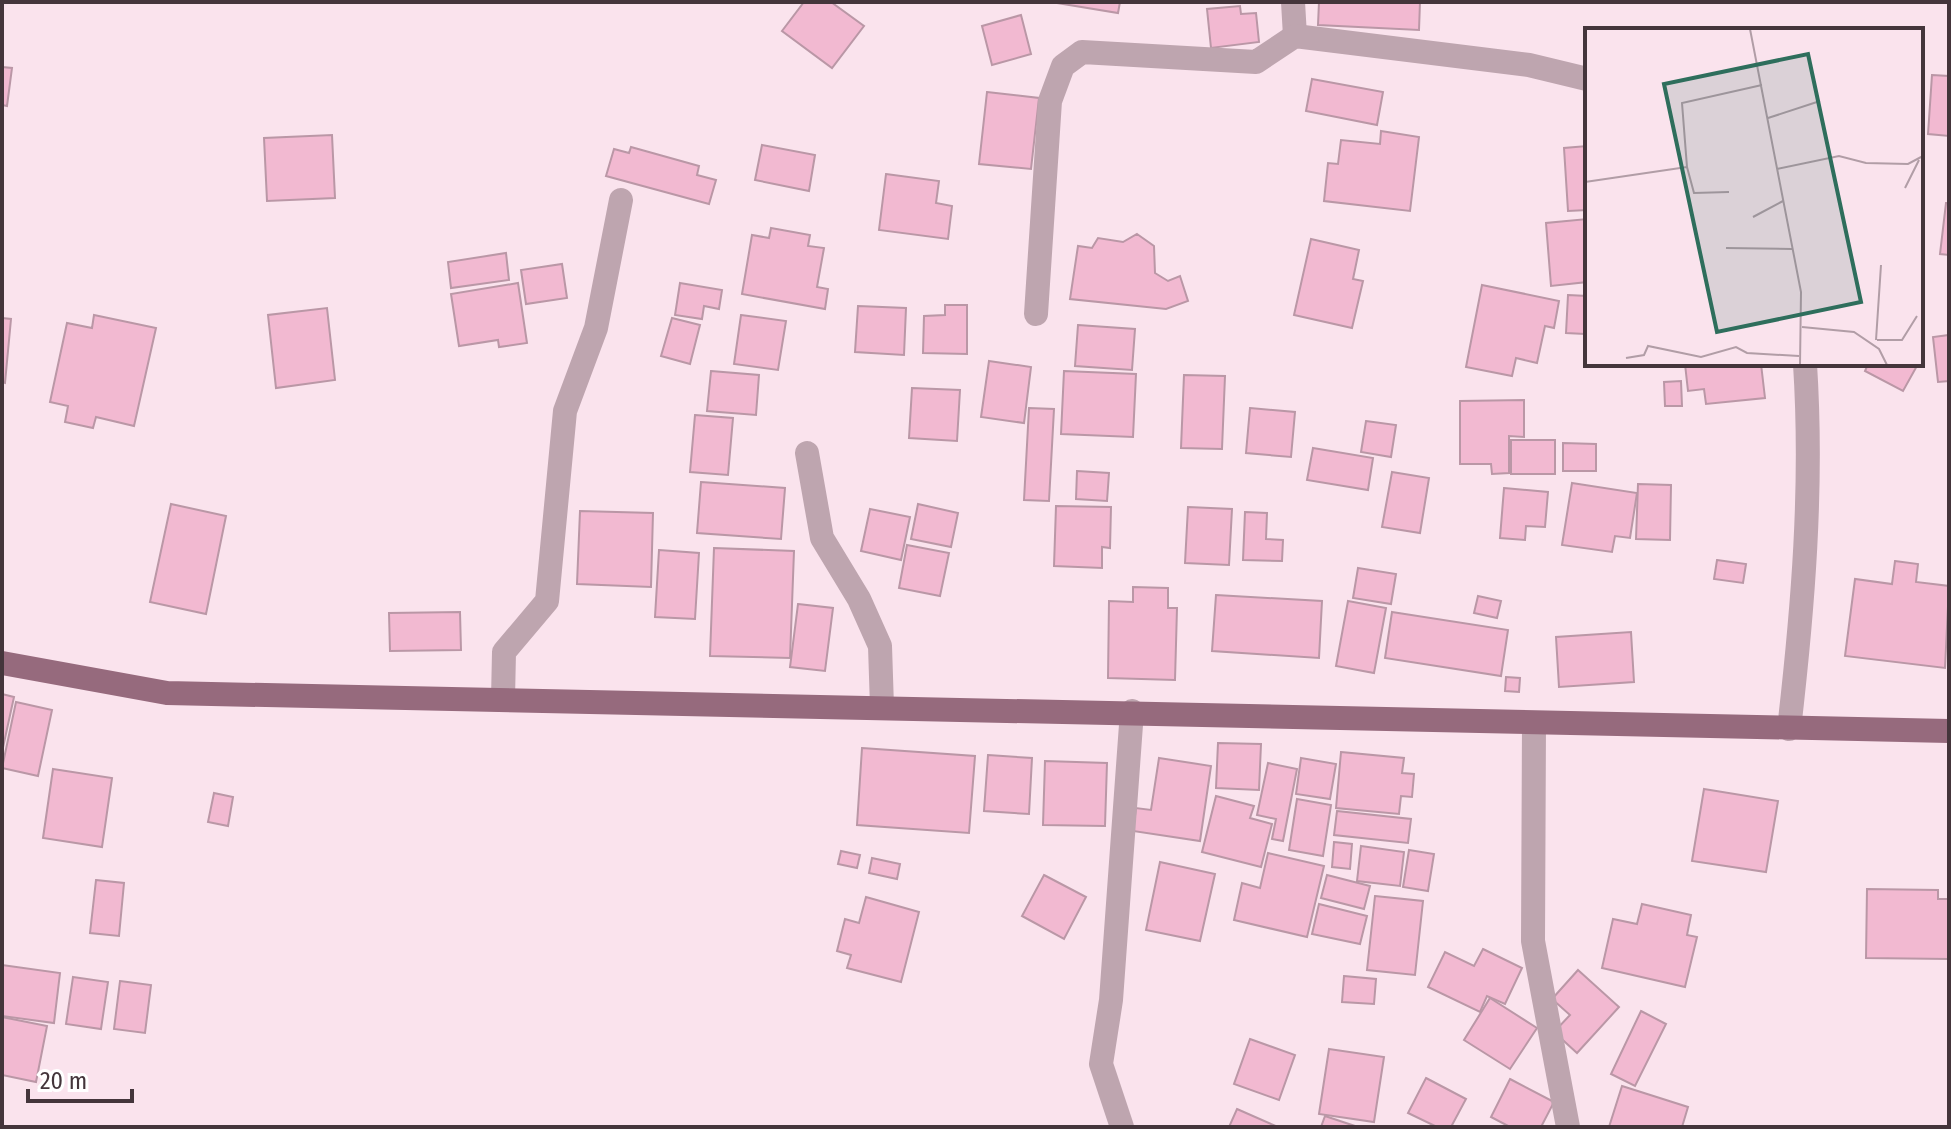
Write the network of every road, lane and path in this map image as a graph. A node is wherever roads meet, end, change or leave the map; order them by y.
1 (1293, 2) edge
2 (1295, 36) junction
3 (1585, 79) edge
4 (621, 200) dead end
5 (1036, 314) dead end
6 (1805, 366) edge
7 (807, 453) dead end
8 (2, 663) edge
9 (503, 699) junction
10 (882, 707) junction
11 (1132, 711) junction
12 (1534, 723) junction
13 (1789, 729) junction
14 (1949, 731) edge
15 (1122, 1127) edge
16 (1568, 1127) edge

1 - 2 street
2 - 3 street
2 - 5 street
4 - 9 street
6 - 13 street
7 - 10 street
8 - 9 main road
9 - 10 main road
10 - 11 main road
11 - 12 main road
11 - 15 street
12 - 13 main road
12 - 16 street
13 - 14 main road

